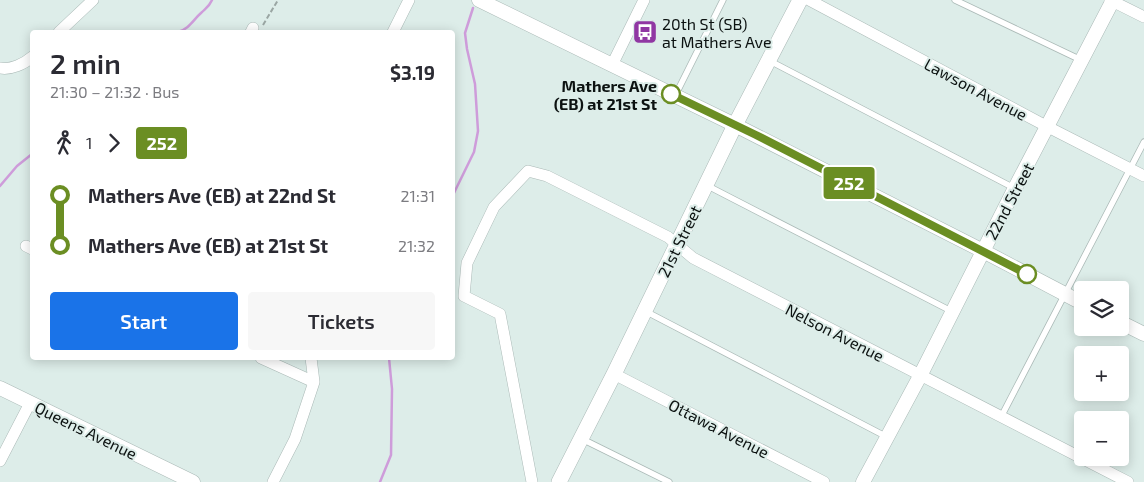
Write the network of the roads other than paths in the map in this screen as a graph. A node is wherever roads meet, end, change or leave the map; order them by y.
1 (93, 0) edge
2 (409, 0) edge
3 (644, 0) edge
4 (723, 0) edge
5 (800, 0) edge
6 (809, 0) edge
7 (955, 0) edge
8 (1112, 0) edge
9 (483, 1) edge
10 (1144, 17) edge
11 (61, 30) edge
12 (394, 30) edge
13 (30, 58) edge
14 (770, 61) junction
15 (1082, 61) junction
16 (612, 65) junction
17 (2, 68) edge
18 (675, 96) junction
19 (736, 125) junction
20 (1048, 127) junction
21 (1144, 142) edge
22 (1130, 169) junction
23 (1144, 176) edge
24 (706, 185) junction
25 (1014, 188) junction
26 (676, 245) junction
27 (983, 251) junction
28 (1065, 294) junction
29 (1074, 299) edge
30 (645, 311) junction
31 (953, 312) junction
32 (1129, 326) edge
33 (1144, 334) edge
34 (265, 360) edge
35 (311, 360) edge
36 (614, 374) junction
37 (920, 376) junction
38 (314, 382) junction
39 (0, 388) edge
40 (30, 403) junction
41 (1001, 417) junction
42 (888, 437) junction
43 (582, 439) junction
44 (0, 461) edge
45 (170, 477) edge
46 (193, 482) edge
47 (273, 482) edge
48 (532, 482) edge
49 (559, 482) edge
50 (669, 482) edge
51 (824, 482) edge
52 (863, 482) edge
53 (1128, 482) edge

1 - 11 street
2 - 12 street
3 - 16 street
4 - 18 lane
5 - 14 main road, 21st Street
6 - 20 street, Lawson Avenue
7 - 15 lane
8 - 10 street
8 - 15 street, 22nd Street
9 - 16 street
13 - 17 street
14 - 19 main road, 21st Street
14 - 25 lane
15 - 20 street, 22nd Street
16 - 18 street
18 - 19 street
19 - 24 main road, 21st Street
19 - 27 street
20 - 22 street, Lawson Avenue
20 - 25 street, 22nd Street
21 - 22 lane
22 - 23 street, Lawson Avenue
22 - 28 lane
24 - 26 main road, 21st Street
24 - 31 lane
25 - 27 street, 22nd Street
26 - 30 main road, 21st Street
26 - 37 street, Nelson Avenue
26 - 48 street, Nelson Avenue
27 - 28 street
27 - 31 street, 22nd Street
28 - 29 street
28 - 41 lane
30 - 36 main road, 21st Street
30 - 42 lane
31 - 37 street, 22nd Street
32 - 33 street
34 - 38 street
35 - 38 street
36 - 43 main road, 21st Street
36 - 51 street, Ottawa Avenue
37 - 41 street, Nelson Avenue
37 - 42 street, 22nd Street
38 - 47 street
39 - 40 street, Queens Avenue
40 - 44 street
40 - 45 street, Queens Avenue
41 - 53 street, Nelson Avenue
42 - 52 street, 22nd Street
43 - 49 main road, 21st Street
43 - 50 lane
45 - 46 street, Queens Avenue

